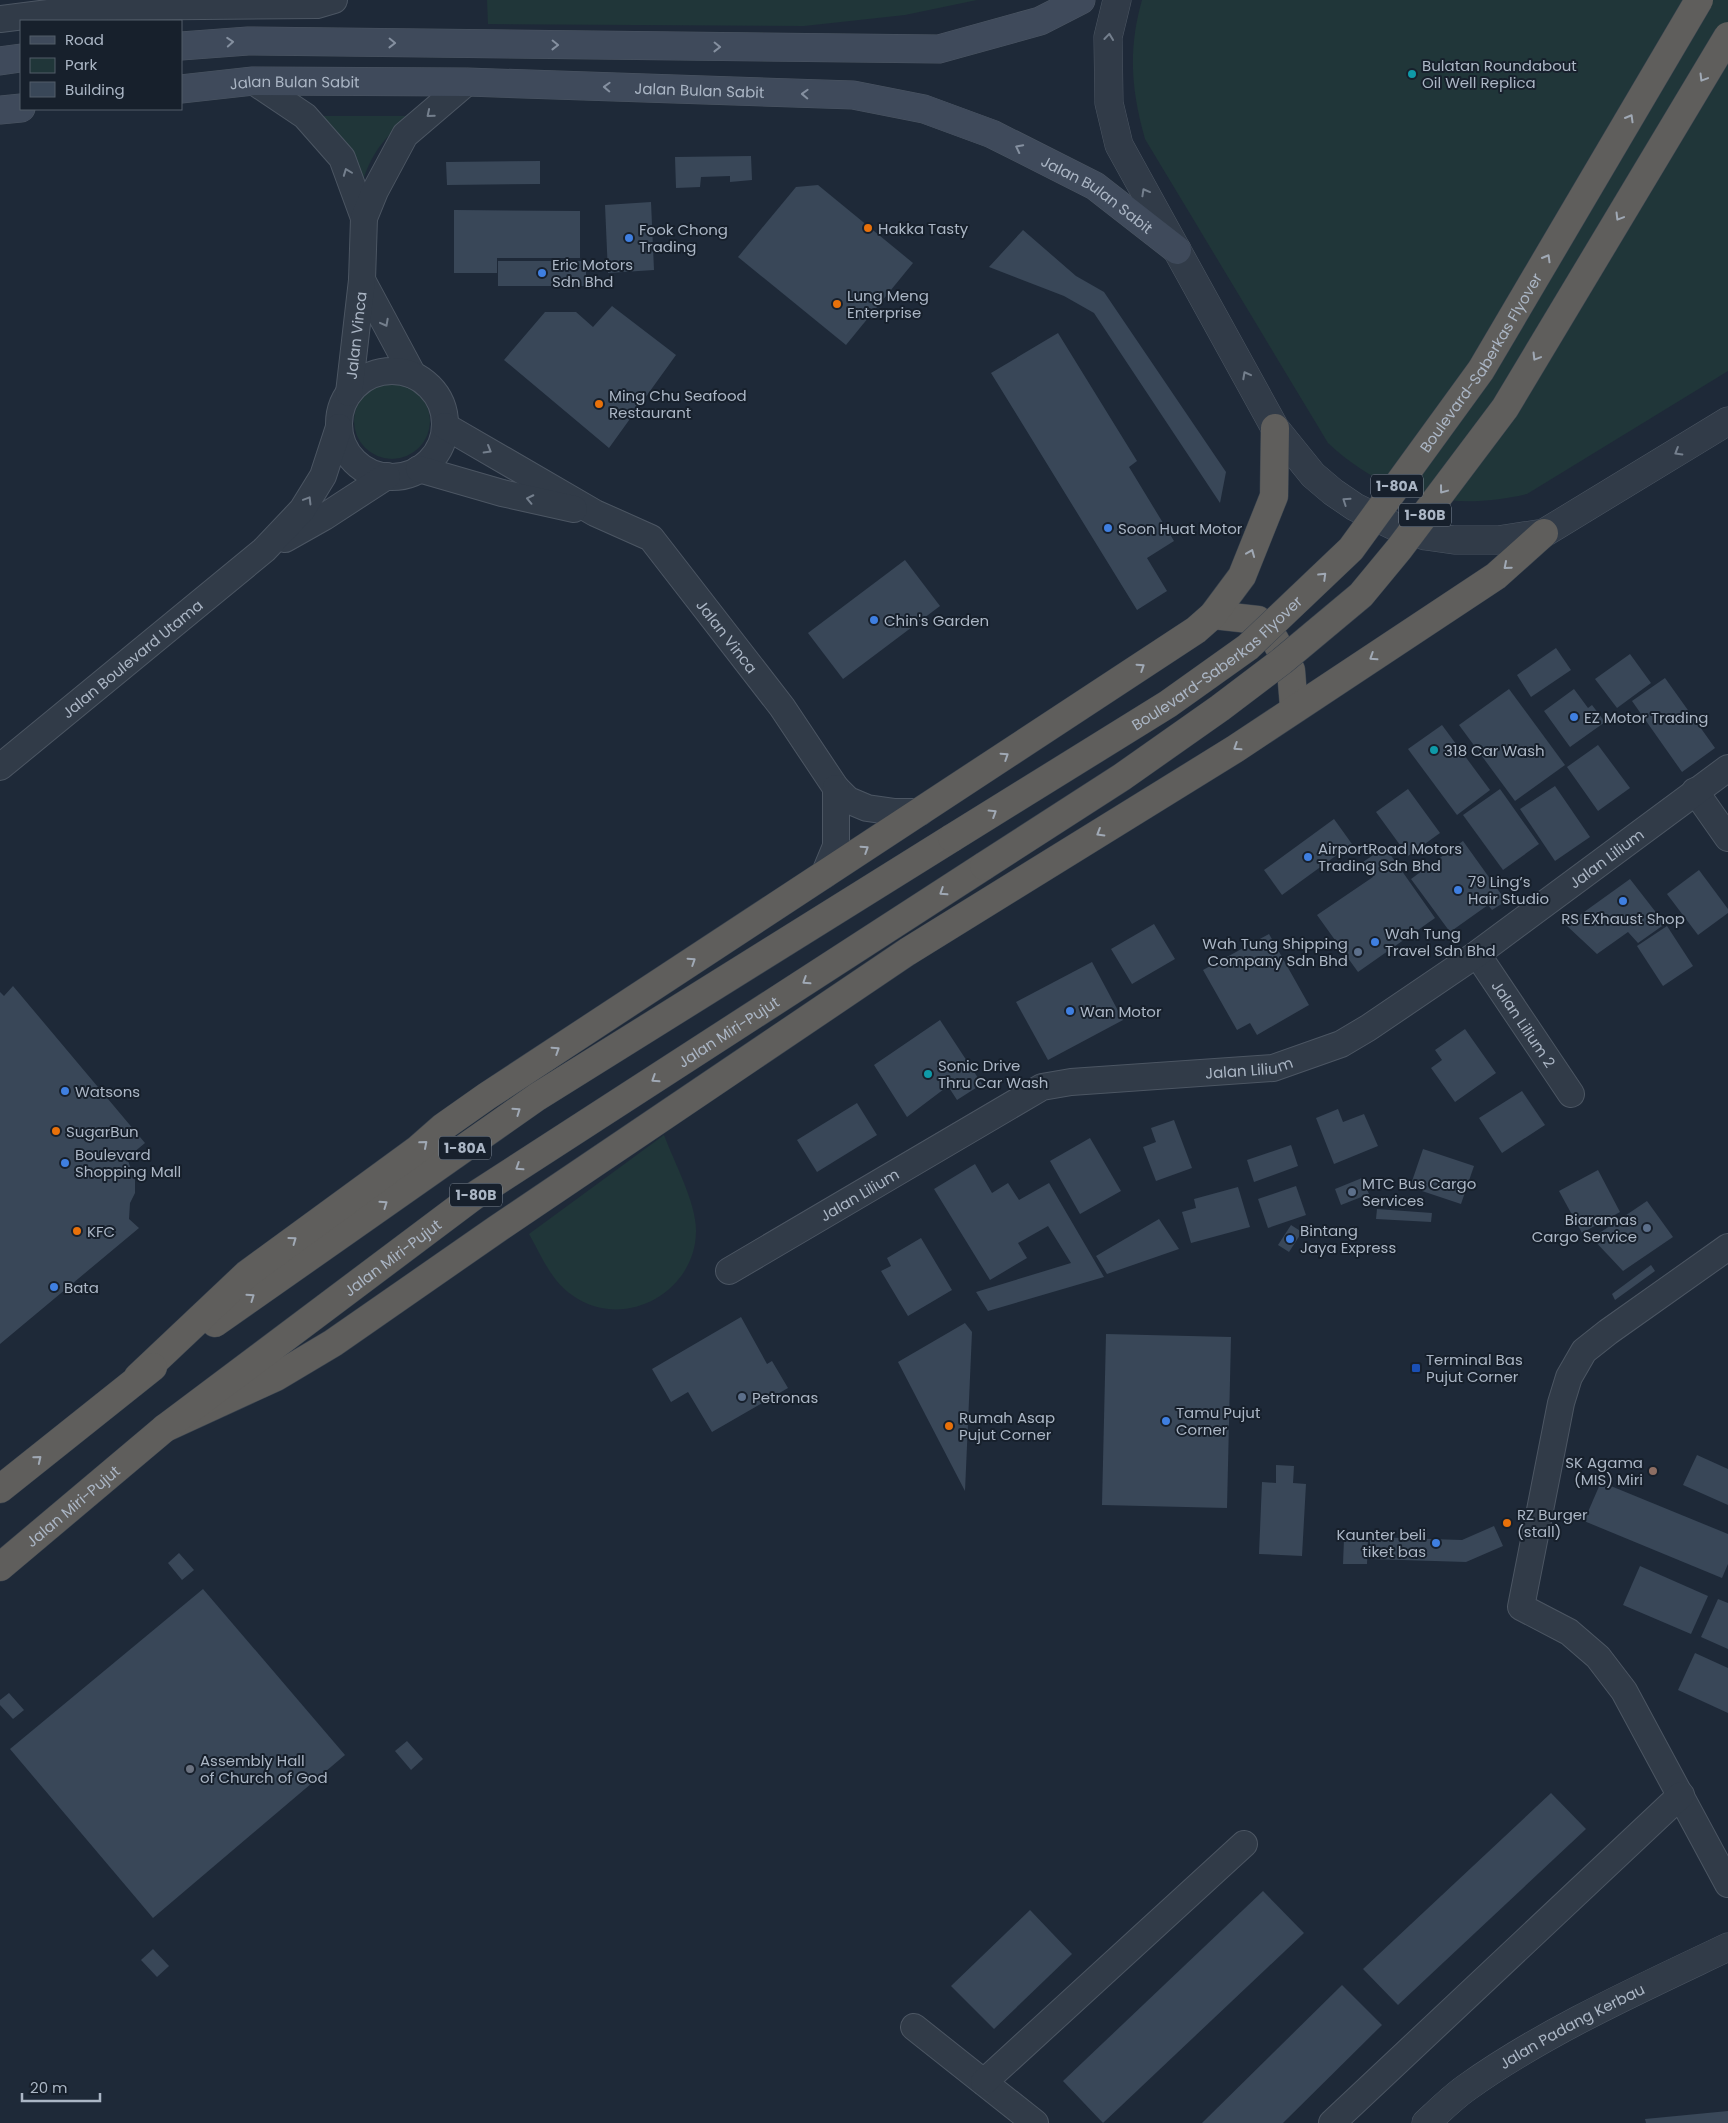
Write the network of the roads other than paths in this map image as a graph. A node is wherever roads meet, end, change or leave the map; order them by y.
1 (334, 0) edge
2 (1080, 0) edge
3 (1117, 0) edge
4 (1699, 0) edge
5 (96, 4) edge
6 (0, 19) edge
7 (1728, 36) edge
8 (182, 46) edge
9 (20, 58) edge
10 (0, 61) edge
11 (253, 81) junction
12 (467, 82) junction
13 (182, 89) edge
14 (20, 108) edge
15 (0, 110) edge
16 (364, 218) junction
17 (1177, 250) junction
18 (362, 280) junction
19 (413, 375) junction
20 (349, 393) junction
21 (1725, 425) edge
22 (446, 426) junction
23 (339, 427) junction
24 (1275, 428) junction
25 (419, 469) junction
26 (387, 476) junction
27 (594, 512) junction
28 (1544, 533) junction
29 (264, 550) junction
30 (1213, 616) junction
31 (1294, 708) junction
32 (0, 767) edge
33 (1728, 768) edge
34 (836, 788) junction
35 (1695, 791) junction
36 (920, 812) junction
37 (1728, 838) edge
38 (824, 875) junction
39 (1477, 954) junction
40 (1571, 1094) dead end
41 (1728, 1247) edge
42 (729, 1272) dead end
43 (138, 1377) junction
44 (165, 1428) junction
45 (0, 1489) edge
46 (0, 1567) edge
47 (1681, 1795) junction
48 (1244, 1844) dead end
49 (1728, 1884) edge
50 (1728, 1947) edge
51 (914, 2028) dead end
52 (984, 2082) junction
53 (1035, 2123) edge
54 (1332, 2123) edge
55 (1426, 2123) edge

1 - 5 street
8 -> 2 main road
17 -> 3 street
43 -> 4 highway, Boulevard-Saberkas Flyover / 1-80A, bridge
5 - 6 street
7 -> 44 highway, Jalan Miri-Pujut / 1-80B, bridge
9 - 10 main road
11 - 12 main road, Jalan Bulan Sabit
11 - 13 main road, Jalan Bulan Sabit
16 -> 11 street
12 -> 16 street
17 -> 12 main road, Jalan Bulan Sabit
14 - 15 main road
16 - 18 street, Jalan Vinca
24 -> 17 street
18 -> 19 street, Jalan Vinca
18 - 20 street, Jalan Vinca
19 - 20 street
19 - 22 street
20 - 23 street
21 -> 28 street
22 - 25 street
22 -> 27 street
23 - 26 street
29 -> 23 street, Jalan Boulevard Utama
28 -> 24 street
30 -> 24 highway
25 - 26 street
27 -> 25 street
26 - 29 street, Jalan Boulevard Utama
27 - 34 street, Jalan Vinca
28 -> 31 highway
29 - 32 street, Jalan Boulevard Utama
30 - 31 highway
36 -> 30 highway
31 -> 44 highway
33 - 35 street, Jalan Lilium
34 - 36 street, Jalan Vinca
34 - 38 street
35 - 37 street
35 - 39 street, Jalan Lilium
38 -> 36 highway
43 -> 38 highway
39 - 40 street, Jalan Lilium 2
39 - 42 street, Jalan Lilium
41 - 47 street
45 -> 43 highway, 1-80A
44 - 46 highway, Jalan Miri-Pujut / 1-80B
47 - 49 street
47 - 54 street
48 - 52 street
50 - 55 street, Jalan Padang Kerbau
51 - 52 street
52 - 53 street

